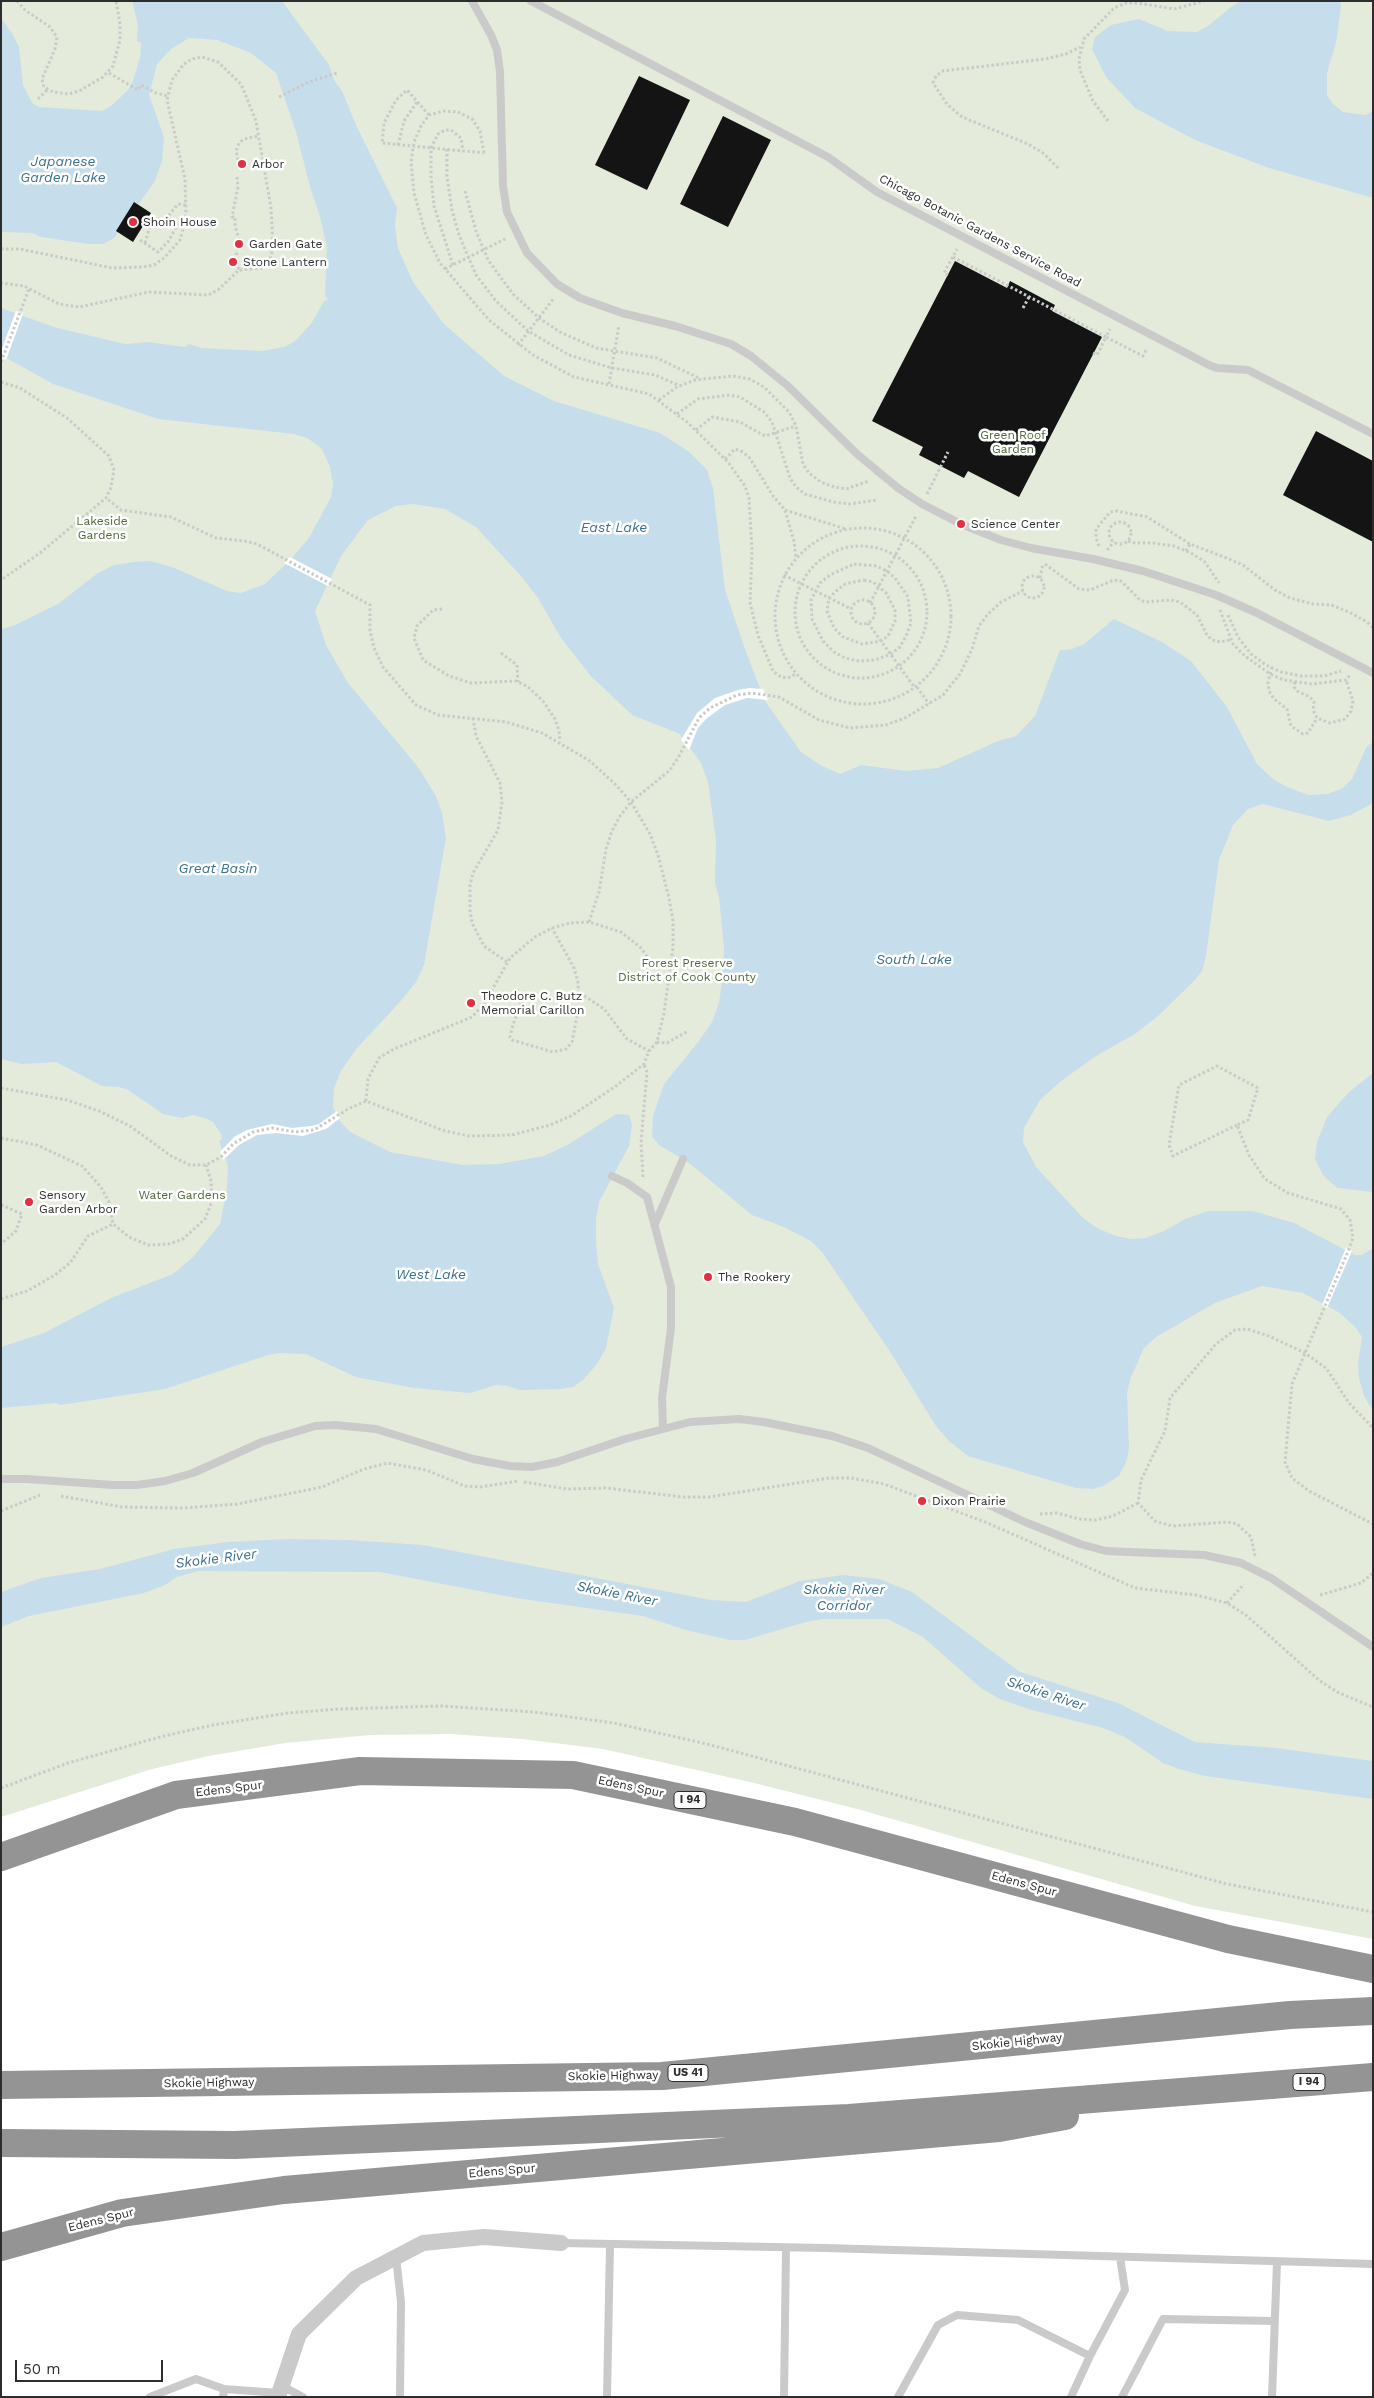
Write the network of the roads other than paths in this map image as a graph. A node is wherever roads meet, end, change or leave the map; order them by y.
1 (472, 1) edge
2 (531, 1) edge
3 (1373, 434) edge
4 (1373, 674) edge
5 (683, 1160) dead end
6 (612, 1176) dead end
7 (654, 1224) junction
8 (662, 1428) junction
9 (1, 1479) edge
10 (1373, 1647) edge
11 (1, 1858) edge
12 (1373, 1969) edge
13 (1373, 2011) edge
14 (1373, 2077) edge
15 (1, 2085) edge
16 (1245, 2086) junction
17 (1, 2143) edge
18 (561, 2243) joint
19 (610, 2244) junction
20 (1, 2247) edge
21 (786, 2248) junction
22 (396, 2257) junction
23 (1120, 2257) junction
24 (1276, 2262) junction
25 (1373, 2264) edge
26 (1275, 2320) junction
27 (1090, 2356) junction
28 (280, 2392) edge
29 (224, 2393) edge
30 (150, 2397) edge
31 (303, 2397) edge
32 (400, 2397) edge
33 (607, 2397) edge
34 (784, 2397) edge
35 (898, 2397) edge
36 (1071, 2397) edge
37 (1122, 2397) edge
38 (1272, 2397) edge

1 - 4 lane
2 - 3 lane, Chicago Botanic Gardens Service Road
5 - 7 lane
6 - 7 lane
7 - 8 lane
8 - 9 lane
8 - 10 lane
11 - 12 highway, Edens Spur / I 94
13 - 15 highway, Skokie Highway / US 41
14 - 16 highway, I 94
16 - 17 highway
16 - 20 highway, Edens Spur / I 94
18 - 19 lane
18 - 22 street
19 - 21 lane
19 - 33 lane
21 - 23 lane
21 - 34 lane
22 - 28 street
22 - 32 lane
23 - 24 lane
23 - 27 lane
24 - 25 lane
24 - 26 lane
26 - 37 lane
26 - 38 lane
27 - 35 lane
27 - 36 lane
28 - 29 lane
28 - 31 lane
29 - 30 lane

